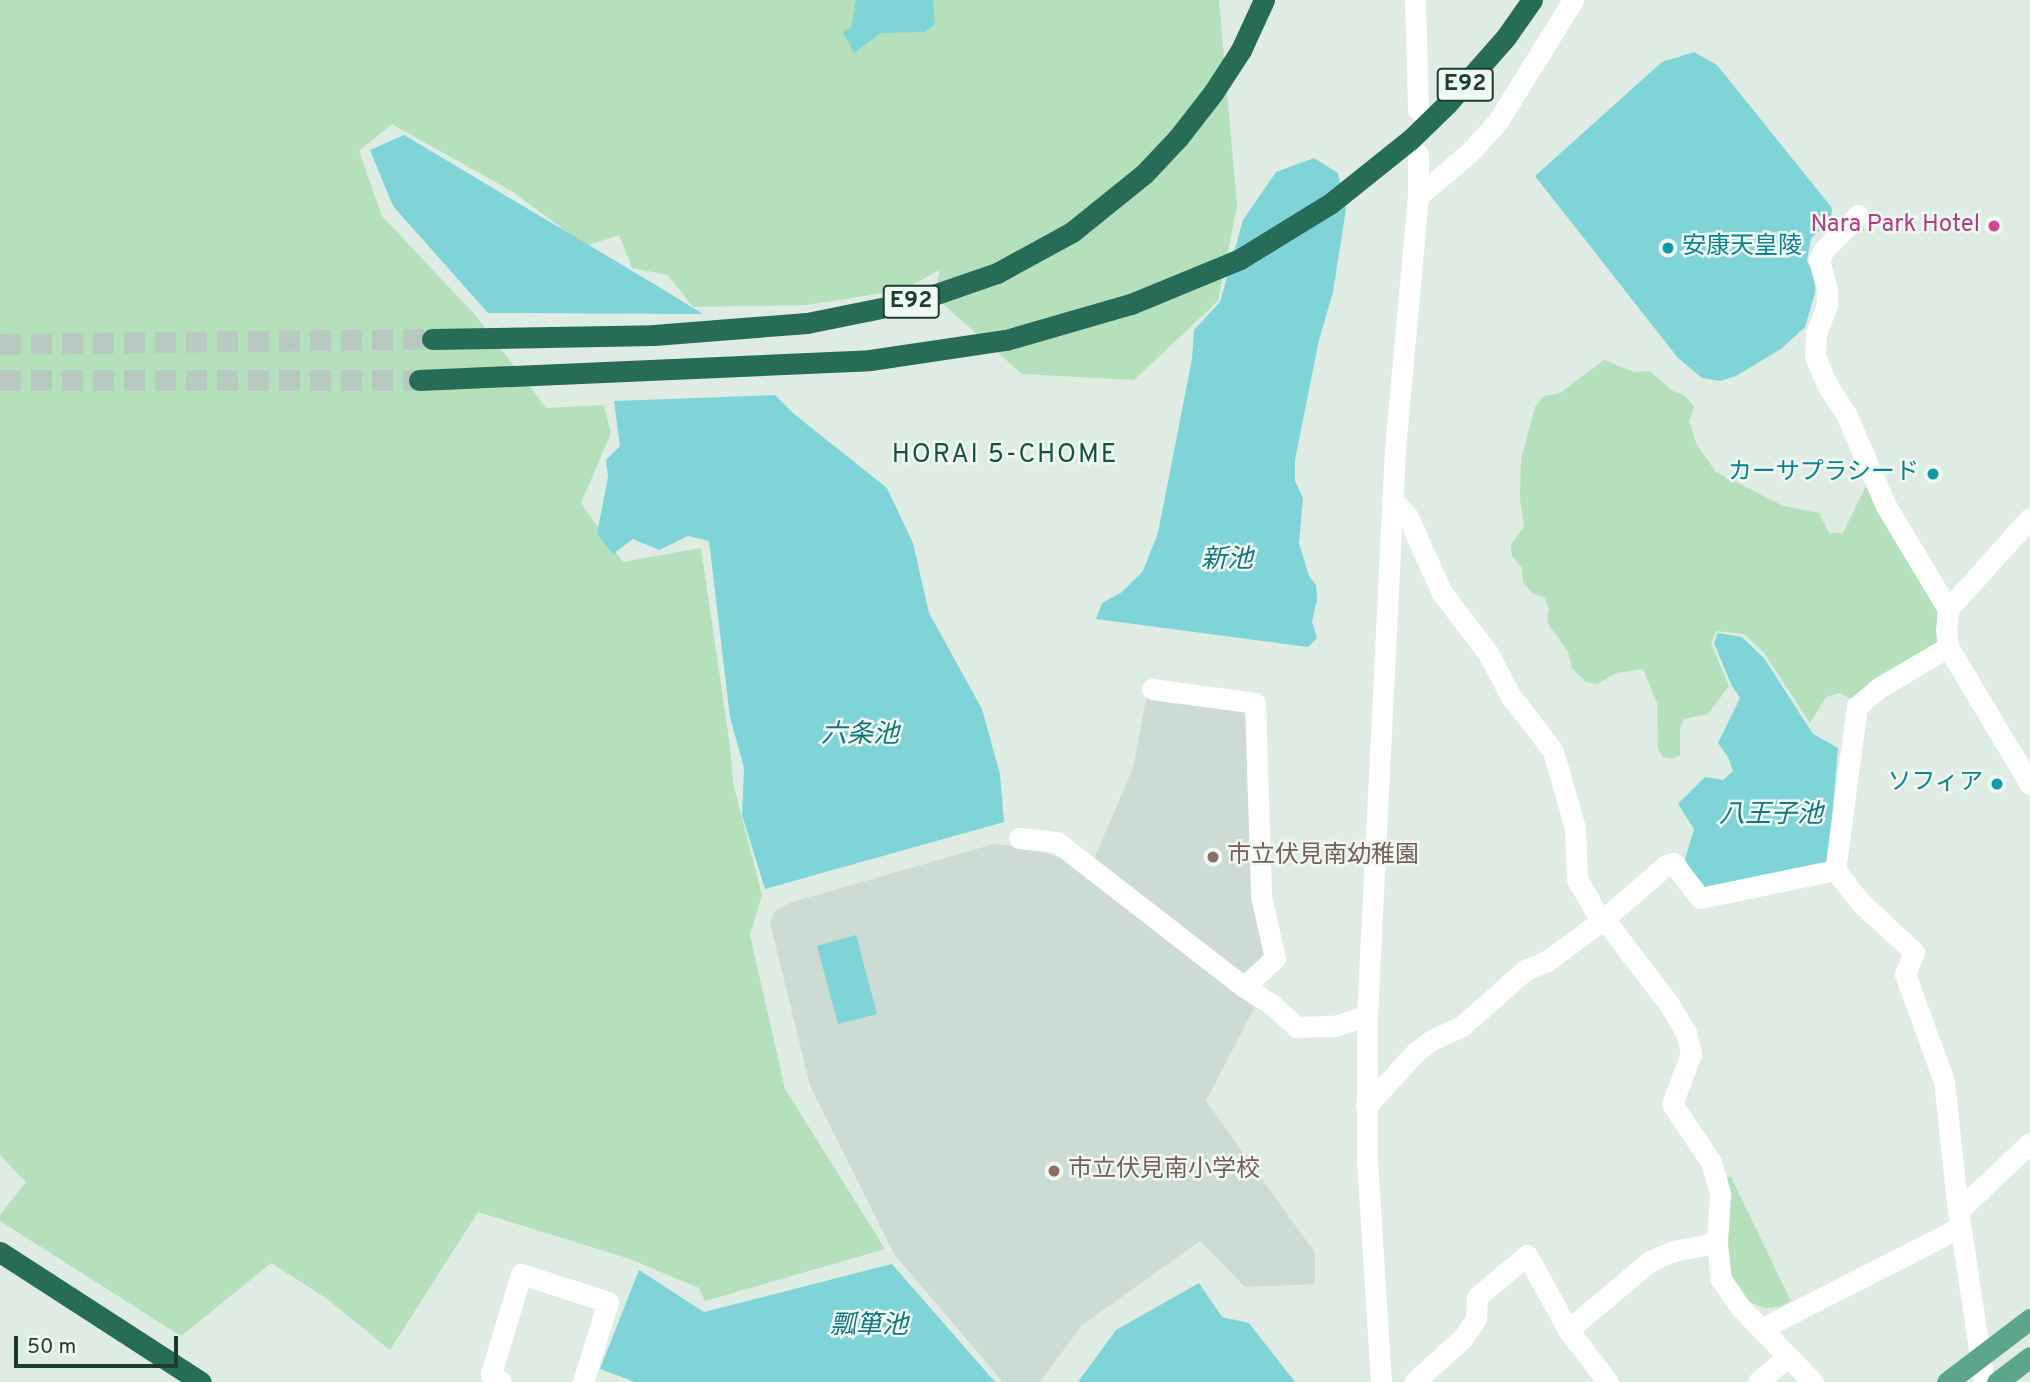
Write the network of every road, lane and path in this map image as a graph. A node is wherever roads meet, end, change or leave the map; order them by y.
1 (1264, 0) edge
2 (1415, 0) edge
3 (1532, 0) edge
4 (1573, 0) edge
5 (1418, 110) dead end
6 (1418, 154) dead end
7 (1418, 196) junction
8 (1858, 215) dead end
9 (432, 338) tunnel mouth
10 (419, 380) tunnel mouth
11 (1392, 499) junction
12 (2030, 518) edge
13 (1948, 609) junction
14 (1948, 647) junction
15 (1152, 689) dead end
16 (2030, 785) edge
17 (1019, 838) dead end
18 (1835, 870) junction
19 (1602, 920) junction
20 (1244, 987) junction
21 (1367, 1016) junction
22 (1366, 1106) junction
23 (2030, 1143) edge
24 (1959, 1219) junction
25 (1717, 1243) junction
26 (0, 1252) edge
27 (2030, 1319) edge
28 (1763, 1328) junction
29 (1567, 1330) junction
30 (1788, 1356) junction
31 (1980, 1357) junction
32 (2030, 1357) edge
33 (201, 1382) edge
34 (501, 1382) edge
35 (583, 1382) edge
36 (1381, 1382) edge
37 (1414, 1382) edge
38 (1608, 1382) edge
39 (1758, 1382) edge
40 (1813, 1382) edge
41 (1947, 1382) edge
42 (1984, 1382) edge
43 (1997, 1382) edge

1 - 9 highway, E92
2 - 5 street
3 - 10 highway, E92
4 - 7 street
6 - 7 street
7 - 11 street
8 - 13 street
11 - 19 street
11 - 21 street
12 - 13 street
13 - 14 street
14 - 16 street
14 - 18 street
15 - 20 street
17 - 20 street
18 - 19 street
18 - 24 street
19 - 22 street
19 - 25 street
20 - 21 street
21 - 22 street
22 - 36 street
23 - 24 street
24 - 28 street
24 - 31 street
25 - 28 street
25 - 29 street
26 - 33 highway
27 - 31 main road
28 - 30 street
29 - 37 street
29 - 38 street
30 - 39 street
30 - 40 street
31 - 41 main road
31 - 42 street
32 - 43 main road
34 - 35 street

